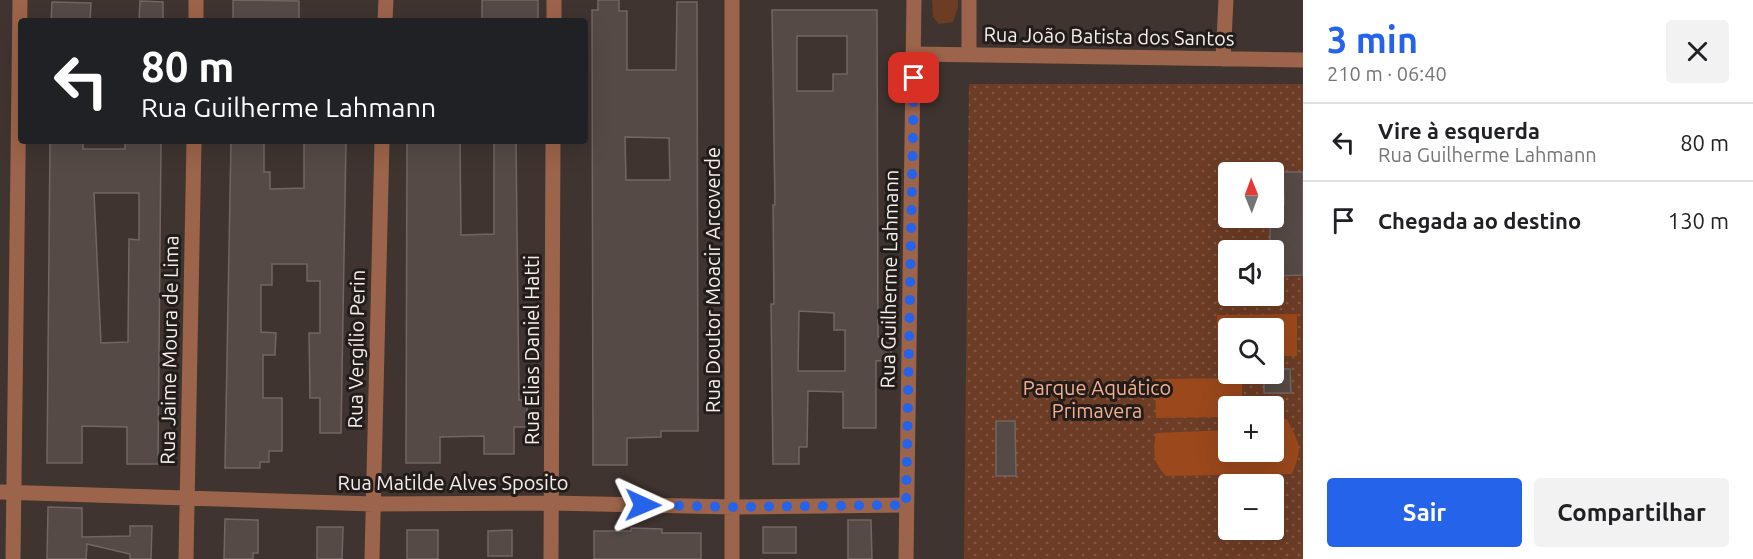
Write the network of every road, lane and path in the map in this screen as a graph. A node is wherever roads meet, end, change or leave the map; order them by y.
1 (20, 0) edge
2 (196, 0) edge
3 (386, 0) edge
4 (554, 0) edge
5 (732, 0) edge
6 (914, 0) edge
7 (969, 0) edge
8 (1226, 0) edge
9 (20, 18) edge
10 (196, 18) edge
11 (385, 18) edge
12 (554, 18) edge
13 (914, 54) junction
14 (969, 54) junction
15 (1223, 59) junction
16 (1303, 60) edge
17 (18, 76) edge
18 (194, 144) edge
19 (382, 144) edge
20 (553, 144) edge
21 (7, 492) edge
22 (188, 498) junction
23 (552, 503) junction
24 (373, 504) junction
25 (906, 505) junction
26 (733, 507) junction
27 (13, 559) edge
28 (186, 559) edge
29 (372, 559) edge
30 (551, 559) edge
31 (732, 559) edge
32 (906, 559) edge

1 - 9 street
2 - 10 street
3 - 11 street
4 - 12 street
5 - 26 street, Rua Doutor Moacir Arcoverde
6 - 13 street, Rua Guilherme Lahmann
7 - 14 street
8 - 15 street
13 - 14 street, Rua João Batista dos Santos
13 - 25 street, Rua Guilherme Lahmann
14 - 15 street, Rua João Batista dos Santos
15 - 16 street, Rua João Batista dos Santos
17 - 21 street
18 - 22 street, Rua Jaime Moura de Lima
19 - 24 street, Rua Vergílio Perin
20 - 23 street, Rua Elias Daniel Hatti
21 - 22 street, Rua Matilde Alves Sposito
21 - 27 street
22 - 24 street, Rua Matilde Alves Sposito
22 - 28 street, Rua Jaime Moura de Lima
23 - 24 street, Rua Matilde Alves Sposito
23 - 26 street, Rua Matilde Alves Sposito
23 - 30 street, Rua Elias Daniel Hatti
24 - 29 street, Rua Vergílio Perin
25 - 26 street, Rua Matilde Alves Sposito
25 - 32 street, Rua Guilherme Lahmann
26 - 31 street, Rua Doutor Moacir Arcoverde

